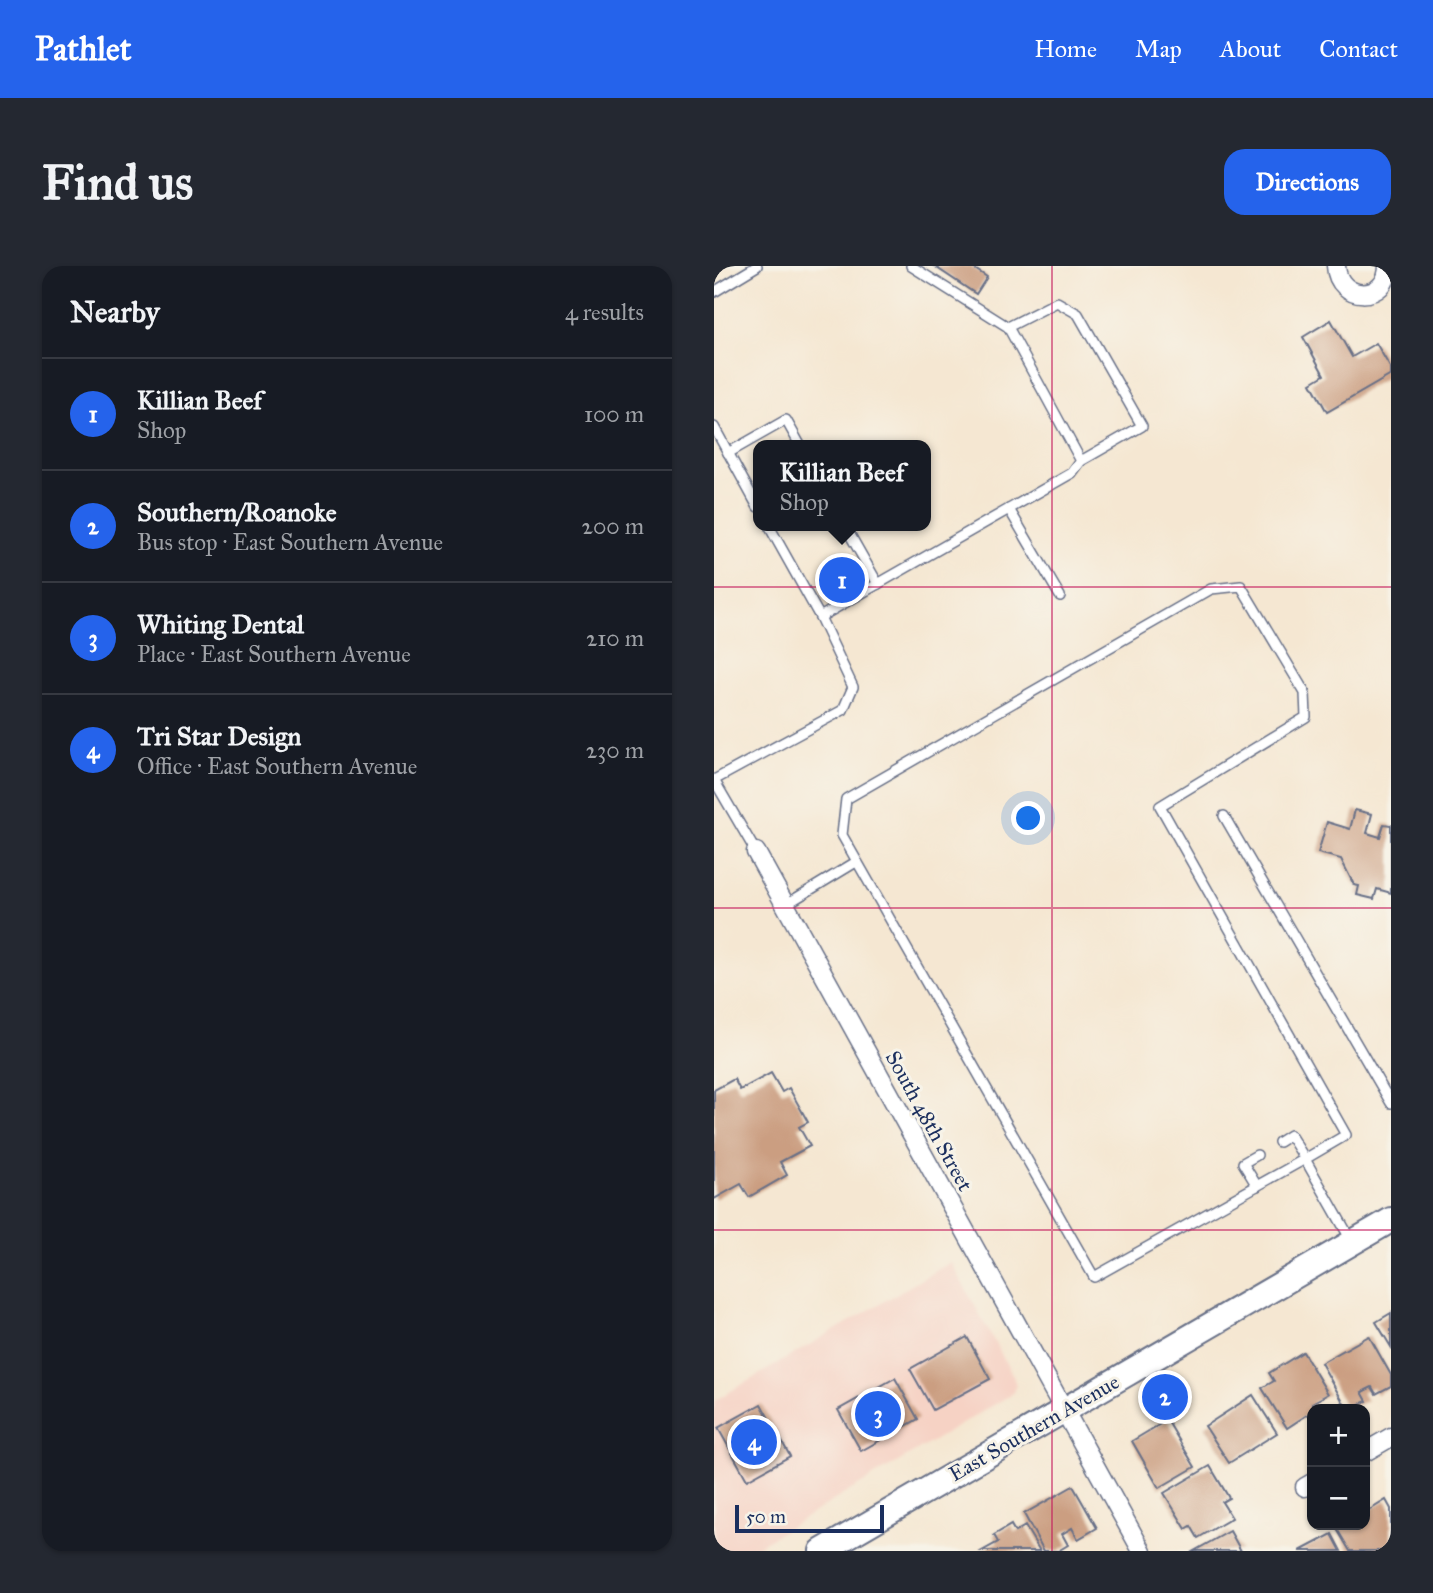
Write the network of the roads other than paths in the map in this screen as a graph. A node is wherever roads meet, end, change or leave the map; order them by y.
1 (757, 266) edge
2 (911, 266) edge
3 (1336, 266) edge
4 (1388, 266) edge
5 (714, 292) edge
6 (1008, 327) junction
7 (714, 427) edge
8 (797, 440) edge
9 (728, 453) junction
10 (1081, 461) junction
11 (753, 498) edge
12 (1009, 509) junction
13 (772, 531) edge
14 (848, 531) edge
15 (878, 584) junction
16 (1060, 596) dead end
17 (820, 617) junction
18 (714, 780) edge
19 (1224, 816) dead end
20 (756, 852) joint
21 (856, 862) junction
22 (785, 905) junction
23 (1391, 1102) edge
24 (1279, 1142) dead end
25 (1257, 1155) dead end
26 (1305, 1159) junction
27 (1257, 1186) junction
28 (1391, 1220) edge
29 (1352, 1241) junction
30 (1064, 1411) junction
31 (1391, 1437) edge
32 (1370, 1449) edge
33 (1141, 1550) edge
34 (822, 1551) edge

1 - 5 lane
2 - 6 lane
3 - 4 street
6 - 10 lane
6 - 10 lane
7 - 9 lane
8 - 9 lane
9 - 11 lane
10 - 12 lane
12 - 15 lane
12 - 16 lane
13 - 17 lane
14 - 15 lane
15 - 17 lane
17 - 18 lane
18 - 20 lane
19 - 23 lane
20 - 22 street, South 48th Street
21 - 22 lane
21 - 26 lane
21 - 27 lane
22 - 30 street, South 48th Street
24 - 26 lane
25 - 27 lane
26 - 27 lane
26 - 29 lane
28 - 29 main road, East Southern Avenue
29 - 30 main road, East Southern Avenue
30 - 33 street, South 48th Street
30 - 34 main road, East Southern Avenue
31 - 32 street

